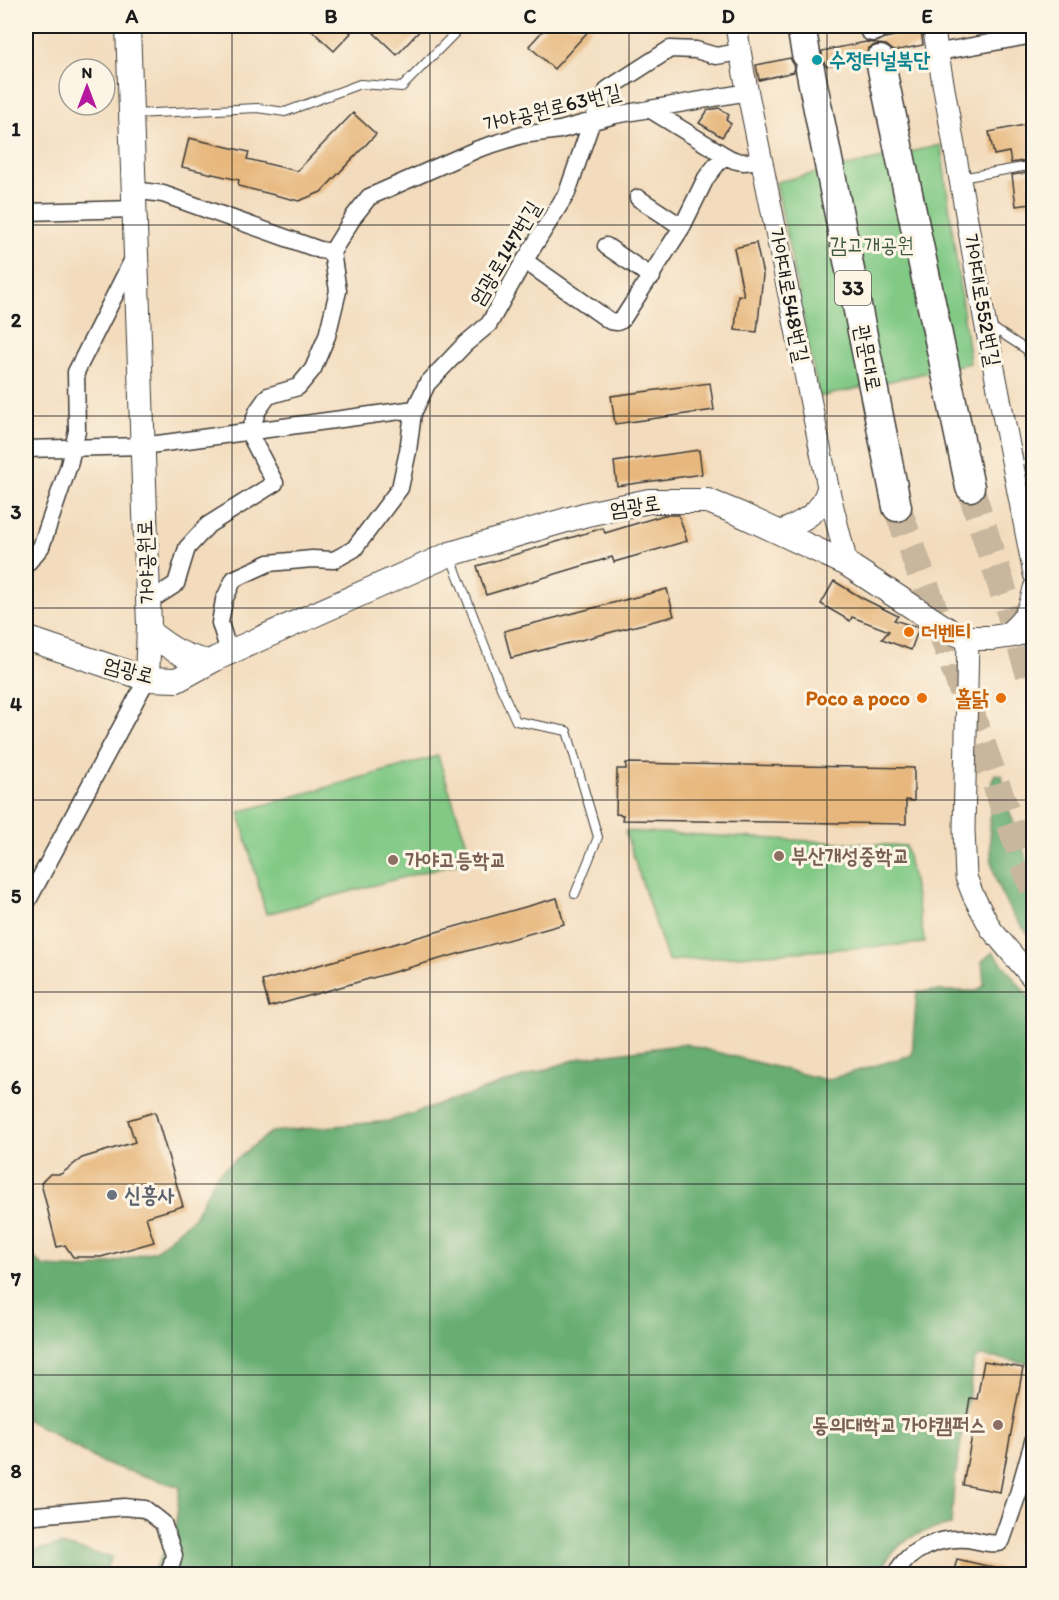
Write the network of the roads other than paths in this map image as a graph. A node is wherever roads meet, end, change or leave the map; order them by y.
1 (128, 26) edge
2 (462, 26) edge
3 (736, 26) edge
4 (801, 26) edge
5 (933, 26) edge
6 (1007, 33) edge
7 (1034, 35) edge
8 (740, 52) junction
9 (939, 52) junction
10 (880, 60) dead end
11 (748, 92) junction
12 (649, 108) junction
13 (131, 114) junction
14 (592, 121) junction
15 (724, 155) junction
16 (762, 159) junction
17 (1034, 165) edge
18 (961, 177) junction
19 (638, 198) dead end
20 (134, 200) junction
21 (26, 212) edge
22 (682, 227) junction
23 (606, 246) dead end
24 (332, 252) junction
25 (136, 253) junction
26 (525, 261) junction
27 (652, 277) junction
28 (985, 322) junction
29 (1034, 372) edge
30 (415, 409) junction
31 (250, 430) junction
32 (143, 446) junction
33 (73, 448) junction
34 (26, 449) edge
35 (828, 487) junction
36 (970, 487) tunnel mouth
37 (897, 507) tunnel mouth
38 (780, 532) junction
39 (450, 554) junction
40 (847, 564) junction
41 (26, 565) edge
42 (1034, 574) edge
43 (1034, 588) edge
44 (148, 602) junction
45 (1034, 629) edge
46 (149, 632) junction
47 (26, 638) edge
48 (974, 640) junction
49 (219, 657) junction
50 (147, 679) junction
51 (575, 894) dead end
52 (26, 904) edge
53 (1034, 967) edge
54 (1034, 980) edge
55 (1034, 1438) edge
56 (26, 1516) edge
57 (169, 1575) edge
58 (896, 1575) edge

1 - 13 main road, 가야공원로
2 - 13 lane
3 - 8 street, 가야대로548번길
4 - 37 highway, 관문대로 / 33
5 - 9 street, 가야대로552번길
6 - 7 street
6 - 9 street
8 - 11 street, 가야대로548번길
8 - 14 street, 엄광로147번길
9 - 18 street, 가야대로552번길
10 - 36 highway
11 - 12 street, 가야공원로63번길
11 - 16 street, 가야대로548번길
12 - 14 street, 가야공원로63번길
12 - 15 street
13 - 20 main road, 가야공원로
14 - 24 street, 가야공원로63번길
14 - 26 street, 엄광로147번길
15 - 16 street
15 - 22 street
16 - 35 street, 가야대로548번길
17 - 18 lane
18 - 28 street, 가야대로552번길
19 - 22 street
20 - 21 street
20 - 24 street
20 - 25 main road, 가야공원로
22 - 27 street
23 - 27 street
24 - 31 street
25 - 32 main road, 가야공원로
25 - 33 street
26 - 27 street
26 - 30 street, 엄광로147번길
28 - 29 lane
28 - 42 street, 가야대로552번길
30 - 31 street
30 - 49 street, 엄광로147번길
31 - 32 street
31 - 44 street
32 - 33 street
32 - 44 main road, 가야공원로
33 - 34 street
33 - 41 street
35 - 38 street
35 - 40 street, 가야대로548번길
38 - 39 main road, 엄광로
38 - 40 main road, 엄광로
39 - 49 main road, 엄광로
39 - 51 lane
40 - 48 main road, 엄광로
43 - 48 street
44 - 46 main road, 가야공원로
45 - 48 main road
46 - 49 main road
46 - 50 main road, 가야공원로
47 - 50 main road, 엄광로
48 - 53 street
48 - 54 street
49 - 50 main road, 엄광로
50 - 52 street, 가야공원로
55 - 58 street
56 - 57 street

